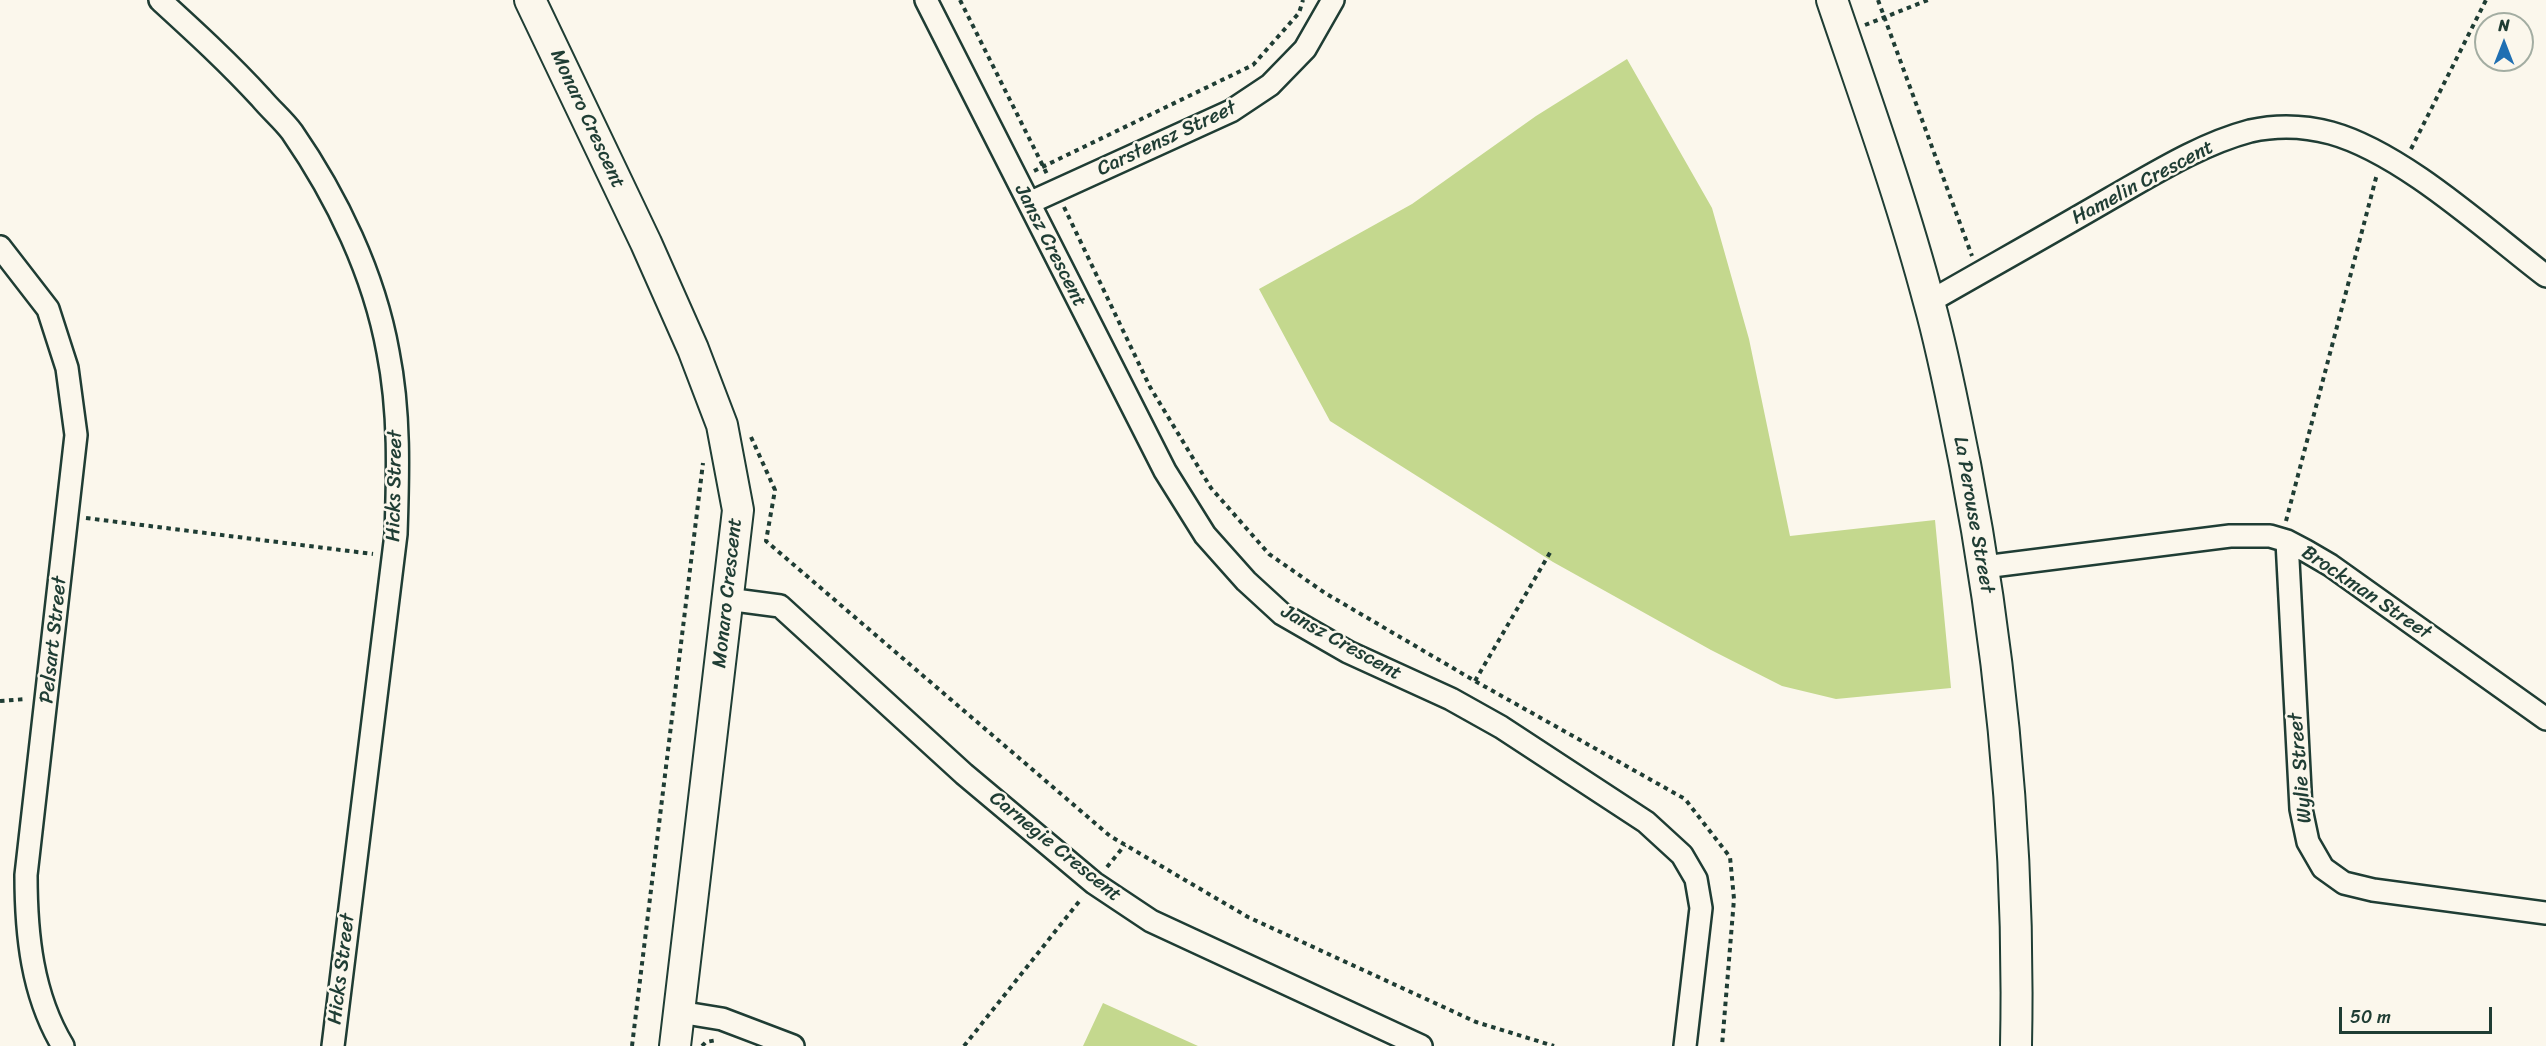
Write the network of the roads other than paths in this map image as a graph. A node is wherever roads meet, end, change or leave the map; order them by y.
1 (160, 0) edge
2 (530, 0) edge
3 (926, 0) edge
4 (1333, 0) edge
5 (1832, 0) edge
6 (1029, 203) junction
7 (0, 247) edge
8 (2546, 276) edge
9 (1929, 302) junction
10 (2284, 540) junction
11 (1984, 567) junction
12 (727, 600) junction
13 (2546, 719) edge
14 (2546, 913) edge
15 (679, 1012) junction
16 (63, 1046) edge
17 (333, 1046) edge
18 (675, 1046) edge
19 (793, 1046) edge
20 (1421, 1046) edge
21 (1685, 1046) edge
22 (2016, 1046) edge

1 - 17 street, Hicks Street
2 - 12 street, Monaro Crescent
3 - 6 street, Jansz Crescent
4 - 6 street, Carstensz Street
5 - 9 street, La Perouse Street
6 - 21 street, Jansz Crescent
7 - 16 street, Pelsart Street
8 - 9 street, Hamelin Crescent
9 - 11 street, La Perouse Street
10 - 11 street, Brockman Street
10 - 13 street, Brockman Street
10 - 14 street, Wylie Street
11 - 22 street, La Perouse Street
12 - 15 street, Monaro Crescent
12 - 20 street, Carnegie Crescent
15 - 18 street, Monaro Crescent
15 - 19 street

